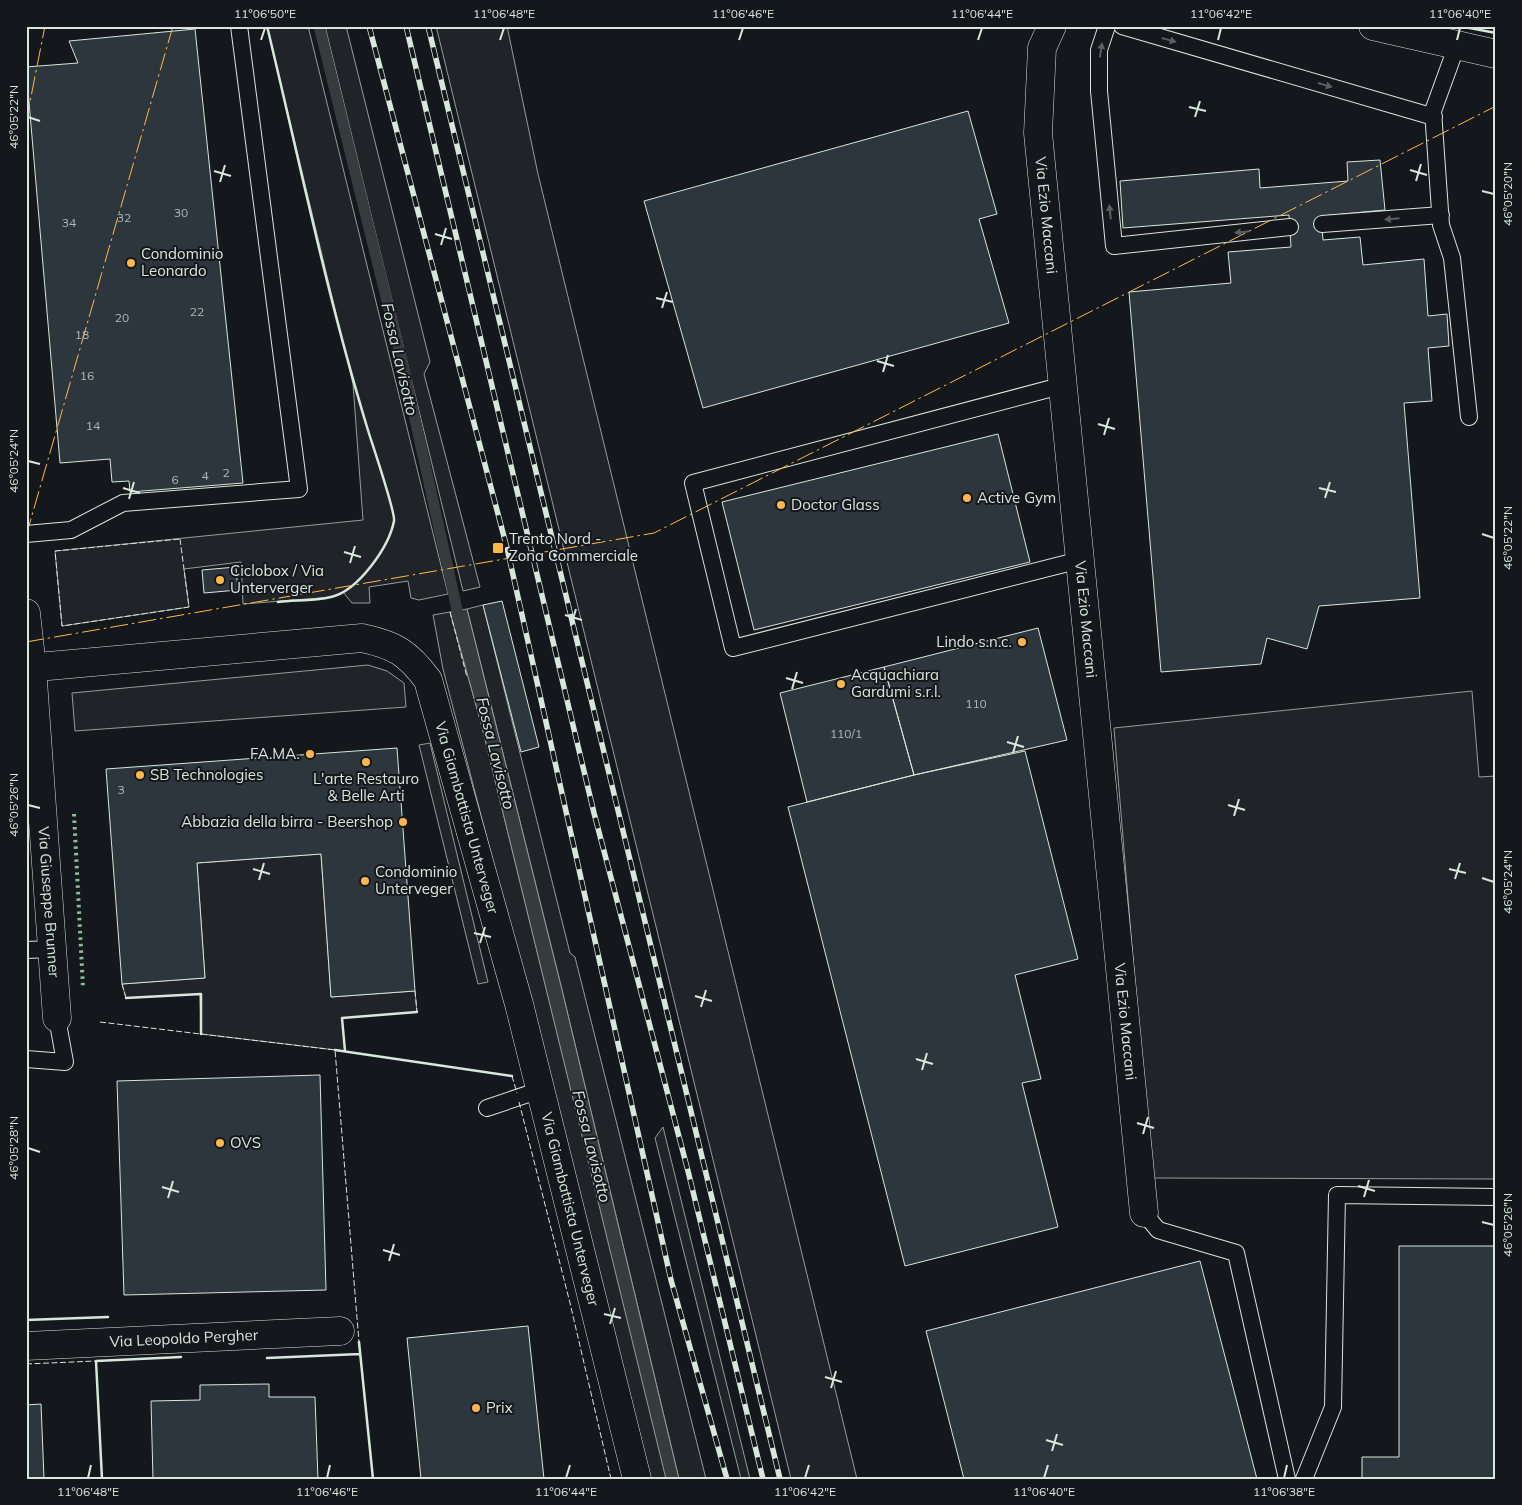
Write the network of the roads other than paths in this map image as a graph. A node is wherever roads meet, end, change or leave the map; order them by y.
1 (239, 26) edge
2 (1052, 26) edge
3 (1107, 26) edge
4 (1122, 26) edge
5 (1374, 26) edge
6 (1457, 46) junction
7 (1496, 54) edge
8 (1434, 117) junction
9 (1441, 215) junction
10 (1322, 224) dead end
11 (1290, 226) dead end
12 (1064, 384) junction
13 (1469, 416) dead end
14 (26, 534) edge
15 (1080, 560) junction
16 (26, 613) edge
17 (29, 667) edge
18 (39, 949) edge
19 (57, 1018) joint
20 (26, 1059) edge
21 (540, 1090) junction
22 (486, 1108) dead end
23 (1496, 1197) edge
24 (1144, 1214) joint
25 (340, 1331) dead end
26 (26, 1346) edge
27 (637, 1479) edge
28 (1287, 1479) edge
29 (1304, 1479) edge

1 - 14 lane
2 - 12 street, Via Ezio Maccani
11 -> 3 lane
4 -> 8 lane
5 - 6 street
6 - 7 street
6 - 8 lane
8 - 9 lane
9 -> 10 lane
9 - 13 lane
12 - 15 street, Via Ezio Maccani
12 - 15 lane
15 - 24 street, Via Ezio Maccani
16 - 17 street, Via Giuseppe Brunner
17 - 18 street, Via Giuseppe Brunner
17 - 21 street, Via Giambattista Unterveger
18 - 19 street, Via Giuseppe Brunner
19 - 20 lane
21 - 22 lane
21 - 27 street, Via Giambattista Unterveger
23 - 29 lane
24 - 28 lane
25 - 26 street, Via Leopoldo Pergher

